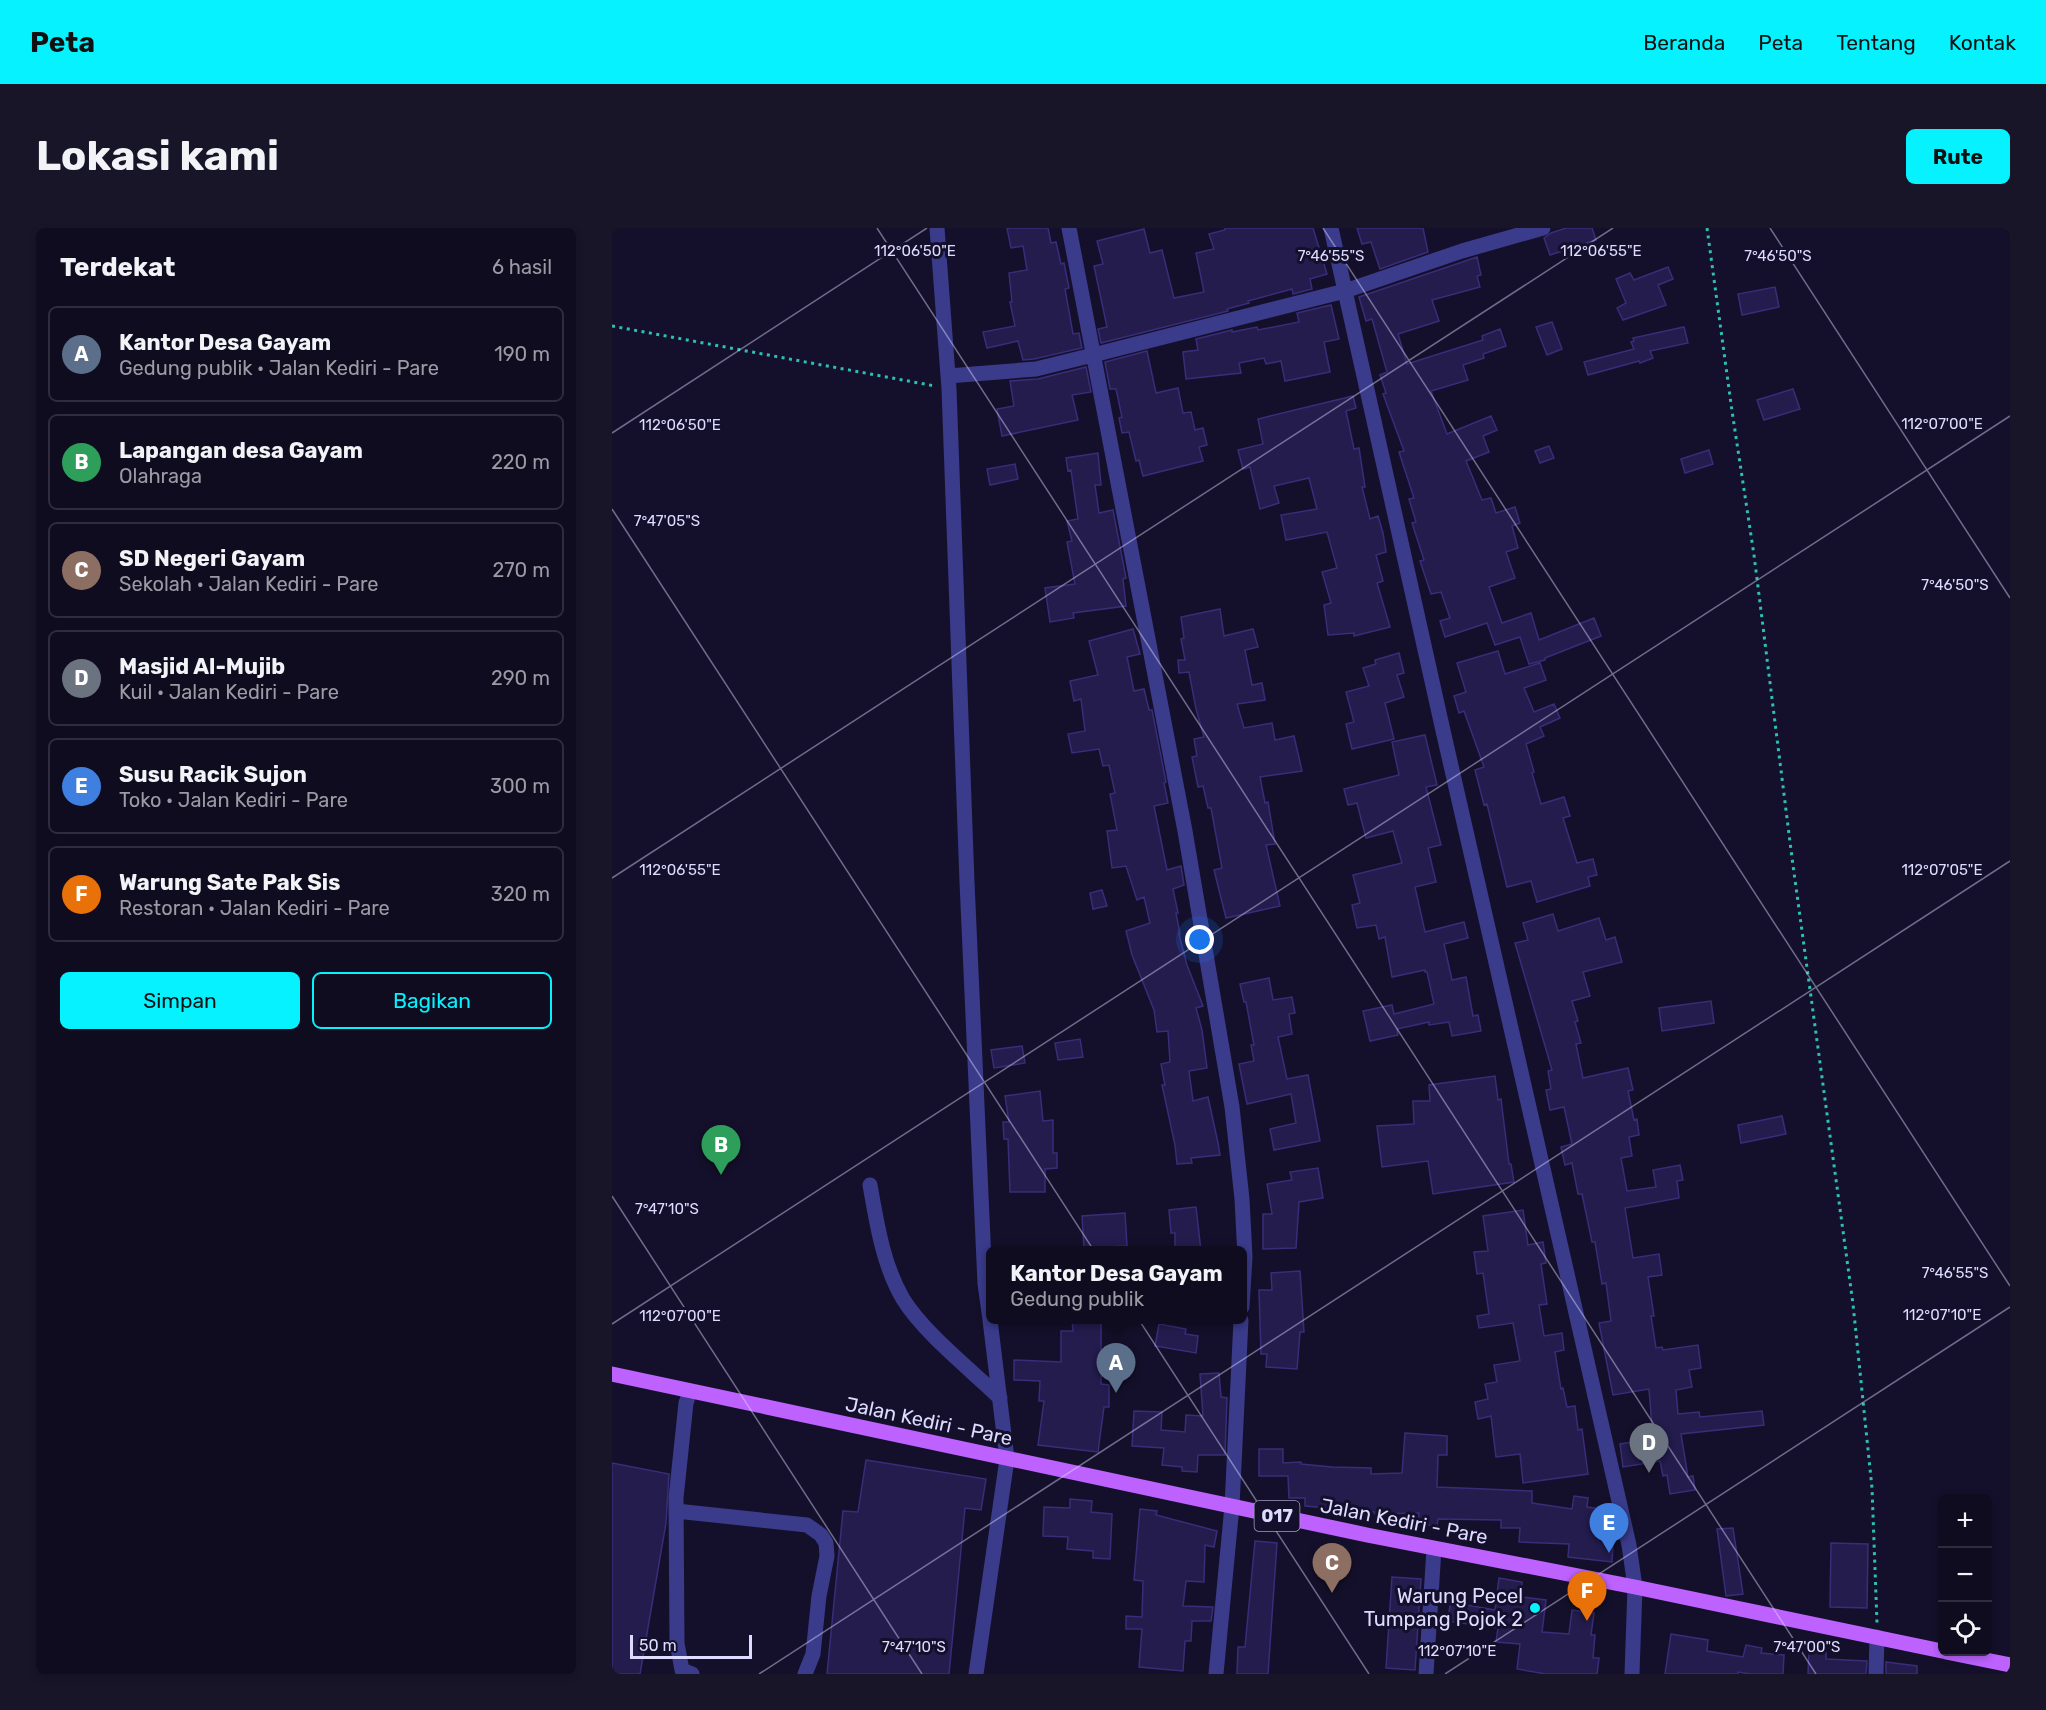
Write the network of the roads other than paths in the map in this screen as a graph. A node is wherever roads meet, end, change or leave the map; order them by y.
1 (938, 228) edge
2 (1070, 228) edge
3 (1331, 228) edge
4 (1543, 228) edge
5 (1345, 291) junction
6 (1093, 355) junction
7 (949, 383) junction
8 (870, 1185) dead end
9 (1244, 1246) edge
10 (986, 1291) edge
11 (991, 1324) edge
12 (1241, 1324) edge
13 (612, 1374) edge
14 (690, 1391) junction
15 (1000, 1398) junction
16 (1006, 1459) junction
17 (1232, 1506) junction
18 (676, 1511) junction
19 (1434, 1549) junction
20 (1635, 1587) junction
21 (1877, 1637) junction
22 (1938, 1650) edge
23 (1968, 1656) edge
24 (2010, 1665) edge
25 (685, 1673) edge
26 (805, 1674) edge
27 (976, 1674) edge
28 (1216, 1674) edge
29 (1426, 1674) edge
30 (1632, 1674) edge
31 (1876, 1674) edge

1 - 7 street
2 - 6 street
3 - 5 street
4 - 5 street
5 - 6 street
5 - 20 street
6 - 7 street
6 - 9 street
7 - 10 street
8 - 15 street
11 - 15 street
12 - 17 street
13 - 14 main road, Jalan Kediri - Pare / 017
14 - 16 main road, Jalan Kediri - Pare / 017
14 - 18 street
15 - 16 street
16 - 17 main road, Jalan Kediri - Pare / 017
16 - 27 street
17 - 19 main road, Jalan Kediri - Pare / 017
17 - 28 street
18 - 25 street
18 - 26 street
19 - 20 main road, Jalan Kediri - Pare / 017
19 - 29 street
20 - 21 main road, Jalan Kediri - Pare / 017
20 - 30 street
21 - 22 main road, Jalan Kediri - Pare / 017
21 - 31 street
23 - 24 main road, Jalan Kediri - Pare / 017

